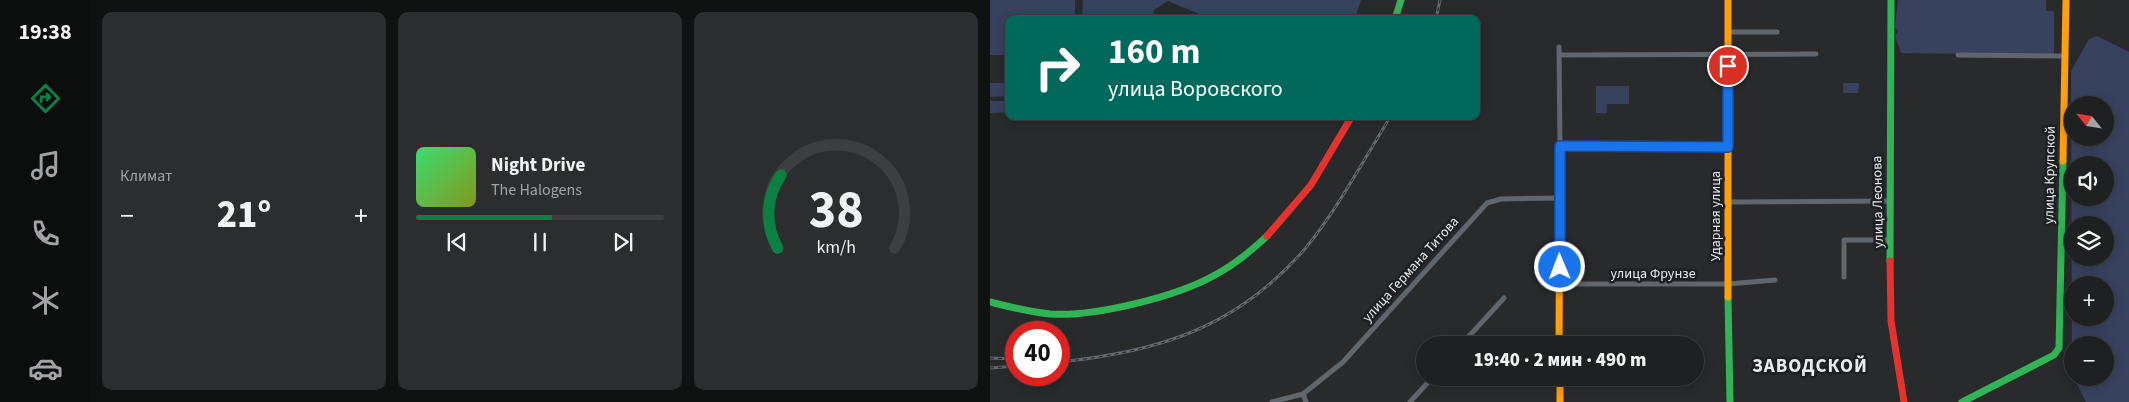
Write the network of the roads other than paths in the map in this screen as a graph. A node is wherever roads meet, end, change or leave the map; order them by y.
1 (1401, 0) edge
2 (1728, 0) edge
3 (1892, 0) edge
4 (2066, 0) edge
5 (1396, 15) edge
6 (1728, 32) junction
7 (1777, 32) dead end
8 (1559, 47) dead end
9 (1728, 54) junction
10 (1816, 54) dead end
11 (1559, 55) junction
12 (1958, 55) dead end
13 (2064, 56) junction
14 (1350, 120) edge
15 (1560, 146) junction
16 (1728, 147) junction
17 (1560, 198) junction
18 (1889, 201) junction
19 (1727, 202) junction
20 (1890, 240) junction
21 (1844, 277) dead end
22 (1775, 280) dead end
23 (1560, 284) junction
24 (1728, 284) junction
25 (1504, 298) dead end
26 (990, 302) edge
27 (1469, 336) edge
28 (1559, 336) edge
29 (1425, 386) edge
30 (1560, 386) edge
31 (1303, 394) junction
32 (1272, 402) edge
33 (1306, 402) edge
34 (1410, 402) edge
35 (1560, 402) edge
36 (1730, 402) edge
37 (1904, 402) edge
38 (1962, 402) edge

1 - 5 main road
2 - 6 main road, Ударная улица
3 - 18 main road, улица Леонова
4 - 13 main road, улица Крупской
6 - 7 street
6 - 9 main road, Ударная улица
8 - 11 street
9 - 10 street
9 - 11 street
9 - 16 main road, Ударная улица
11 - 15 street
12 - 13 street
13 - 38 main road, улица Крупской
14 - 26 main road
15 - 16 main road
15 - 17 main road
16 - 19 main road, Ударная улица
17 - 23 main road
17 - 31 street, улица Германа Титова
18 - 19 street
18 - 20 main road, улица Леонова
19 - 24 main road, Ударная улица
20 - 21 street
20 - 37 main road, улица Леонова
22 - 24 street, улица Фрунзе
23 - 24 street, улица Фрунзе
23 - 28 main road
24 - 36 main road, Ударная улица
25 - 27 street
29 - 34 street
30 - 35 main road
31 - 32 street
31 - 33 street

